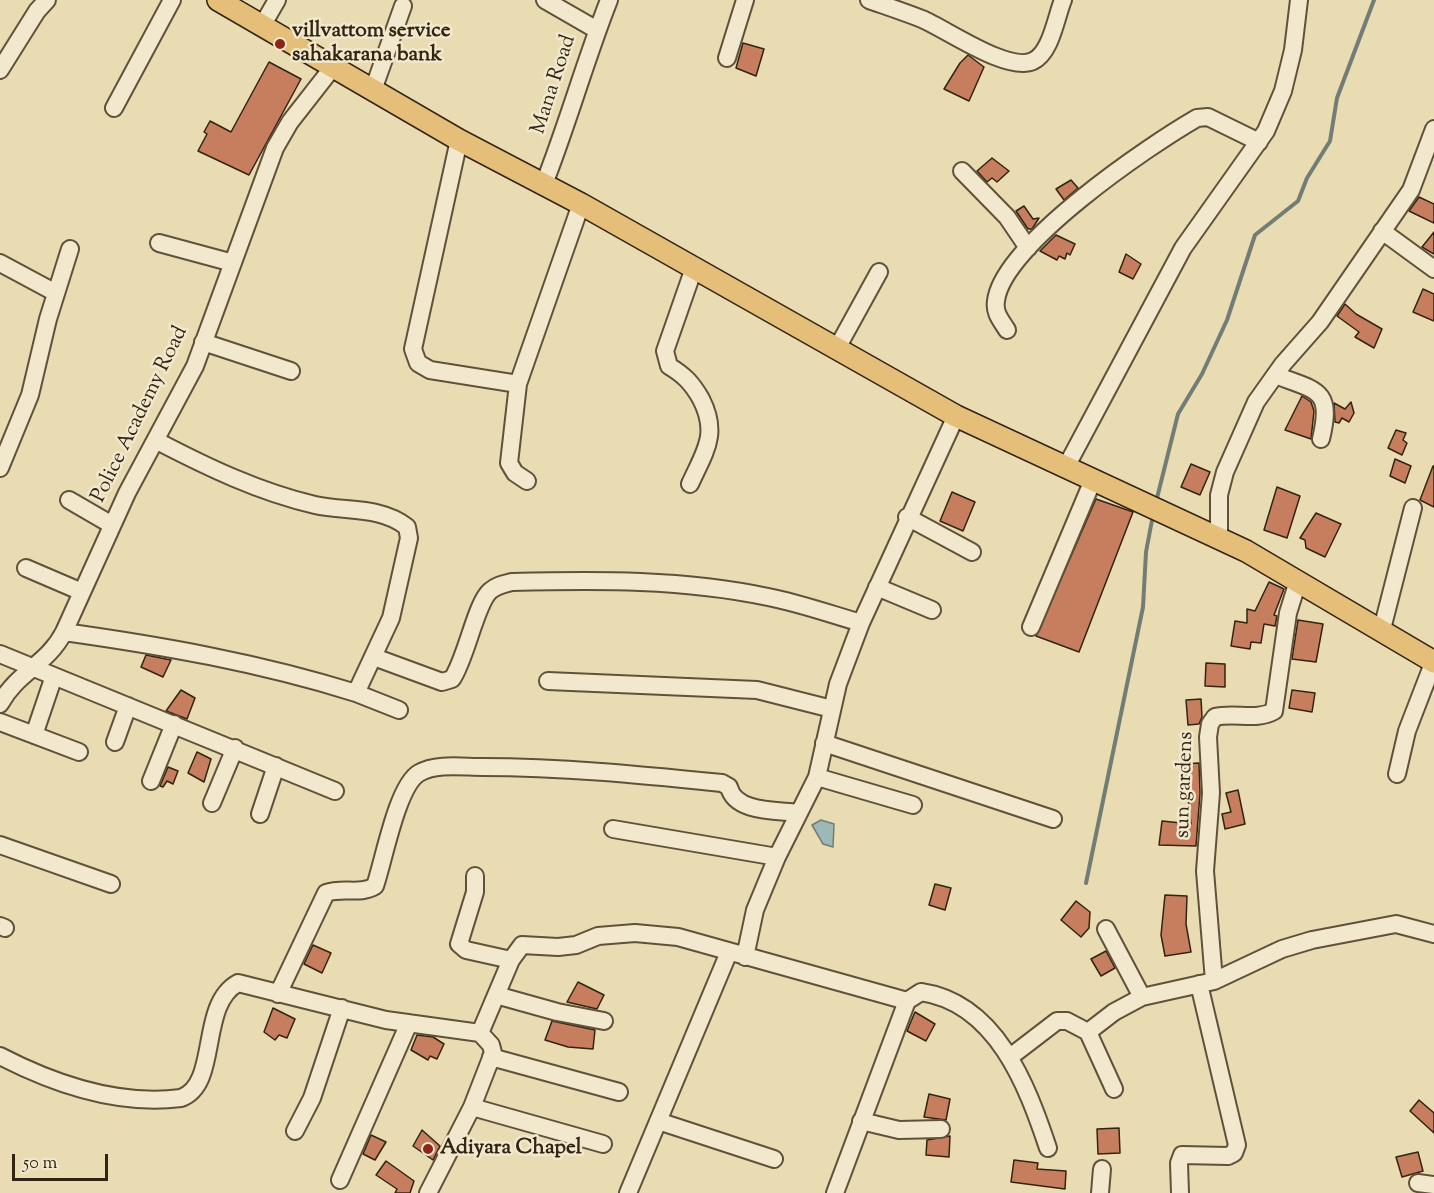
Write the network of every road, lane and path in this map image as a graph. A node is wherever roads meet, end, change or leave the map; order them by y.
1 (47, 0) edge
2 (172, 0) edge
3 (218, 0) edge
4 (277, 0) edge
5 (545, 0) edge
6 (609, 0) edge
7 (746, 0) edge
8 (869, 0) edge
9 (1063, 0) edge
10 (1299, 0) edge
11 (403, 6) dead end
12 (262, 26) junction
13 (597, 30) junction
14 (727, 58) dead end
15 (333, 67) junction
16 (0, 70) edge
17 (373, 90) junction
18 (114, 108) dead end
19 (1434, 129) edge
20 (459, 140) junction
21 (1259, 141) junction
22 (962, 171) dead end
23 (544, 184) junction
24 (581, 204) junction
25 (1382, 231) junction
26 (159, 243) dead end
27 (1028, 248) junction
28 (70, 249) dead end
29 (0, 263) edge
30 (233, 263) junction
31 (694, 268) junction
32 (1434, 269) edge
33 (879, 272) dead end
34 (56, 294) junction
35 (1007, 330) dead end
36 (203, 342) junction
37 (836, 350) junction
38 (291, 371) dead end
39 (1275, 375) junction
40 (518, 384) junction
41 (956, 416) junction
42 (0, 426) edge
43 (16, 433) junction
44 (1321, 440) dead end
45 (157, 441) junction
46 (1065, 467) junction
47 (0, 468) edge
48 (1093, 480) junction
49 (527, 481) dead end
50 (690, 484) dead end
51 (69, 500) dead end
52 (1413, 508) dead end
53 (907, 517) junction
54 (112, 525) junction
55 (1219, 538) junction
56 (972, 552) dead end
57 (26, 568) dead end
58 (1298, 581) junction
59 (877, 587) junction
60 (82, 592) junction
61 (932, 610) dead end
62 (861, 623) junction
63 (1031, 627) dead end
64 (1382, 629) junction
65 (64, 632) junction
66 (0, 654) edge
67 (374, 657) junction
68 (1434, 661) edge
69 (33, 668) junction
70 (54, 676) junction
71 (548, 681) dead end
72 (356, 693) junction
73 (0, 704) edge
74 (128, 706) junction
75 (832, 709) junction
76 (399, 710) dead end
77 (0, 722) edge
78 (174, 724) junction
79 (34, 735) junction
80 (115, 742) dead end
81 (824, 744) junction
82 (235, 748) junction
83 (79, 752) dead end
84 (276, 766) junction
85 (1397, 774) dead end
86 (817, 777) junction
87 (151, 781) dead end
88 (335, 791) dead end
89 (212, 803) dead end
90 (913, 805) dead end
91 (799, 813) junction
92 (260, 814) dead end
93 (1053, 819) dead end
94 (613, 829) dead end
95 (0, 845) edge
96 (777, 857) junction
97 (475, 876) dead end
98 (111, 884) dead end
99 (1106, 929) dead end
100 (1434, 934) edge
101 (729, 952) junction
102 (746, 957) junction
103 (511, 960) junction
104 (1206, 982) junction
105 (278, 994) junction
106 (496, 995) junction
107 (1142, 997) junction
108 (907, 1001) junction
109 (342, 1008) junction
110 (604, 1021) dead end
111 (409, 1023) junction
112 (1089, 1032) junction
113 (480, 1033) junction
114 (0, 1056) edge
115 (491, 1057) junction
116 (1010, 1057) junction
117 (1114, 1089) dead end
118 (619, 1092) dead end
119 (472, 1107) junction
120 (658, 1121) junction
121 (861, 1121) junction
122 (941, 1129) dead end
123 (295, 1131) dead end
124 (603, 1144) dead end
125 (1048, 1148) dead end
126 (774, 1159) dead end
127 (1102, 1169) dead end
128 (340, 1179) dead end
129 (435, 1191) edge
130 (628, 1193) edge
131 (835, 1193) edge
132 (1100, 1193) edge
133 (1180, 1193) edge

1 - 16 street
2 - 18 street
3 - 12 main road
4 - 12 street
5 - 13 street
6 - 13 street, Mana Road
7 - 14 street
8 - 9 street
10 - 21 street
11 - 17 street
12 - 15 main road
13 - 23 street, Mana Road
15 - 17 main road
15 - 30 street, Police Academy Road
17 - 20 main road
19 - 25 street
20 - 23 main road
20 - 40 street
21 - 27 street
21 - 46 street
22 - 27 street
23 - 24 main road
24 - 31 main road
24 - 40 street
25 - 32 street
25 - 39 street
26 - 30 street
27 - 35 street
28 - 34 street
29 - 34 street
30 - 36 street, Police Academy Road
31 - 37 main road
31 - 50 street
33 - 37 street
34 - 43 street
36 - 38 street
36 - 45 street, Police Academy Road
37 - 41 main road
39 - 44 street
39 - 55 street
40 - 49 street
41 - 46 main road
41 - 53 street
42 - 43 street
43 - 47 street
45 - 54 street, Police Academy Road
45 - 67 street
46 - 48 main road
48 - 55 main road
48 - 63 street
51 - 54 street
52 - 64 street
53 - 56 street
53 - 59 street
54 - 60 street, Police Academy Road
55 - 58 main road
57 - 60 street
58 - 64 main road
58 - 104 street, sun gardens
59 - 61 street
59 - 62 street
60 - 65 street, Police Academy Road
62 - 67 street
62 - 75 street
64 - 68 main road
65 - 69 street, Police Academy Road
65 - 72 street
66 - 69 street
67 - 72 street
68 - 85 street
69 - 70 street
69 - 73 street, Police Academy Road
70 - 74 street
70 - 79 street
71 - 75 street
72 - 76 street
74 - 78 street
74 - 80 street
75 - 81 street
77 - 79 street
78 - 82 street
78 - 87 street
79 - 83 street
81 - 86 street
81 - 93 street
82 - 84 street
82 - 89 street
84 - 88 street
84 - 92 street
86 - 90 street
86 - 91 street
91 - 96 street
91 - 105 street
94 - 96 street
95 - 98 street
96 - 102 street
97 - 103 street
99 - 107 street
100 - 104 street
101 - 102 street
101 - 103 street
101 - 120 street
102 - 108 street
103 - 106 street
104 - 107 street
104 - 133 street
105 - 109 street
105 - 114 street
106 - 110 street
106 - 113 street
107 - 112 street
108 - 116 street
108 - 121 street
109 - 111 street
109 - 123 street
111 - 113 street
111 - 128 street
112 - 116 street
112 - 117 street
113 - 115 street
115 - 118 street
115 - 119 street
116 - 125 street
119 - 124 street
119 - 129 street
120 - 126 street
120 - 130 street
121 - 122 street
121 - 131 street
127 - 132 street

